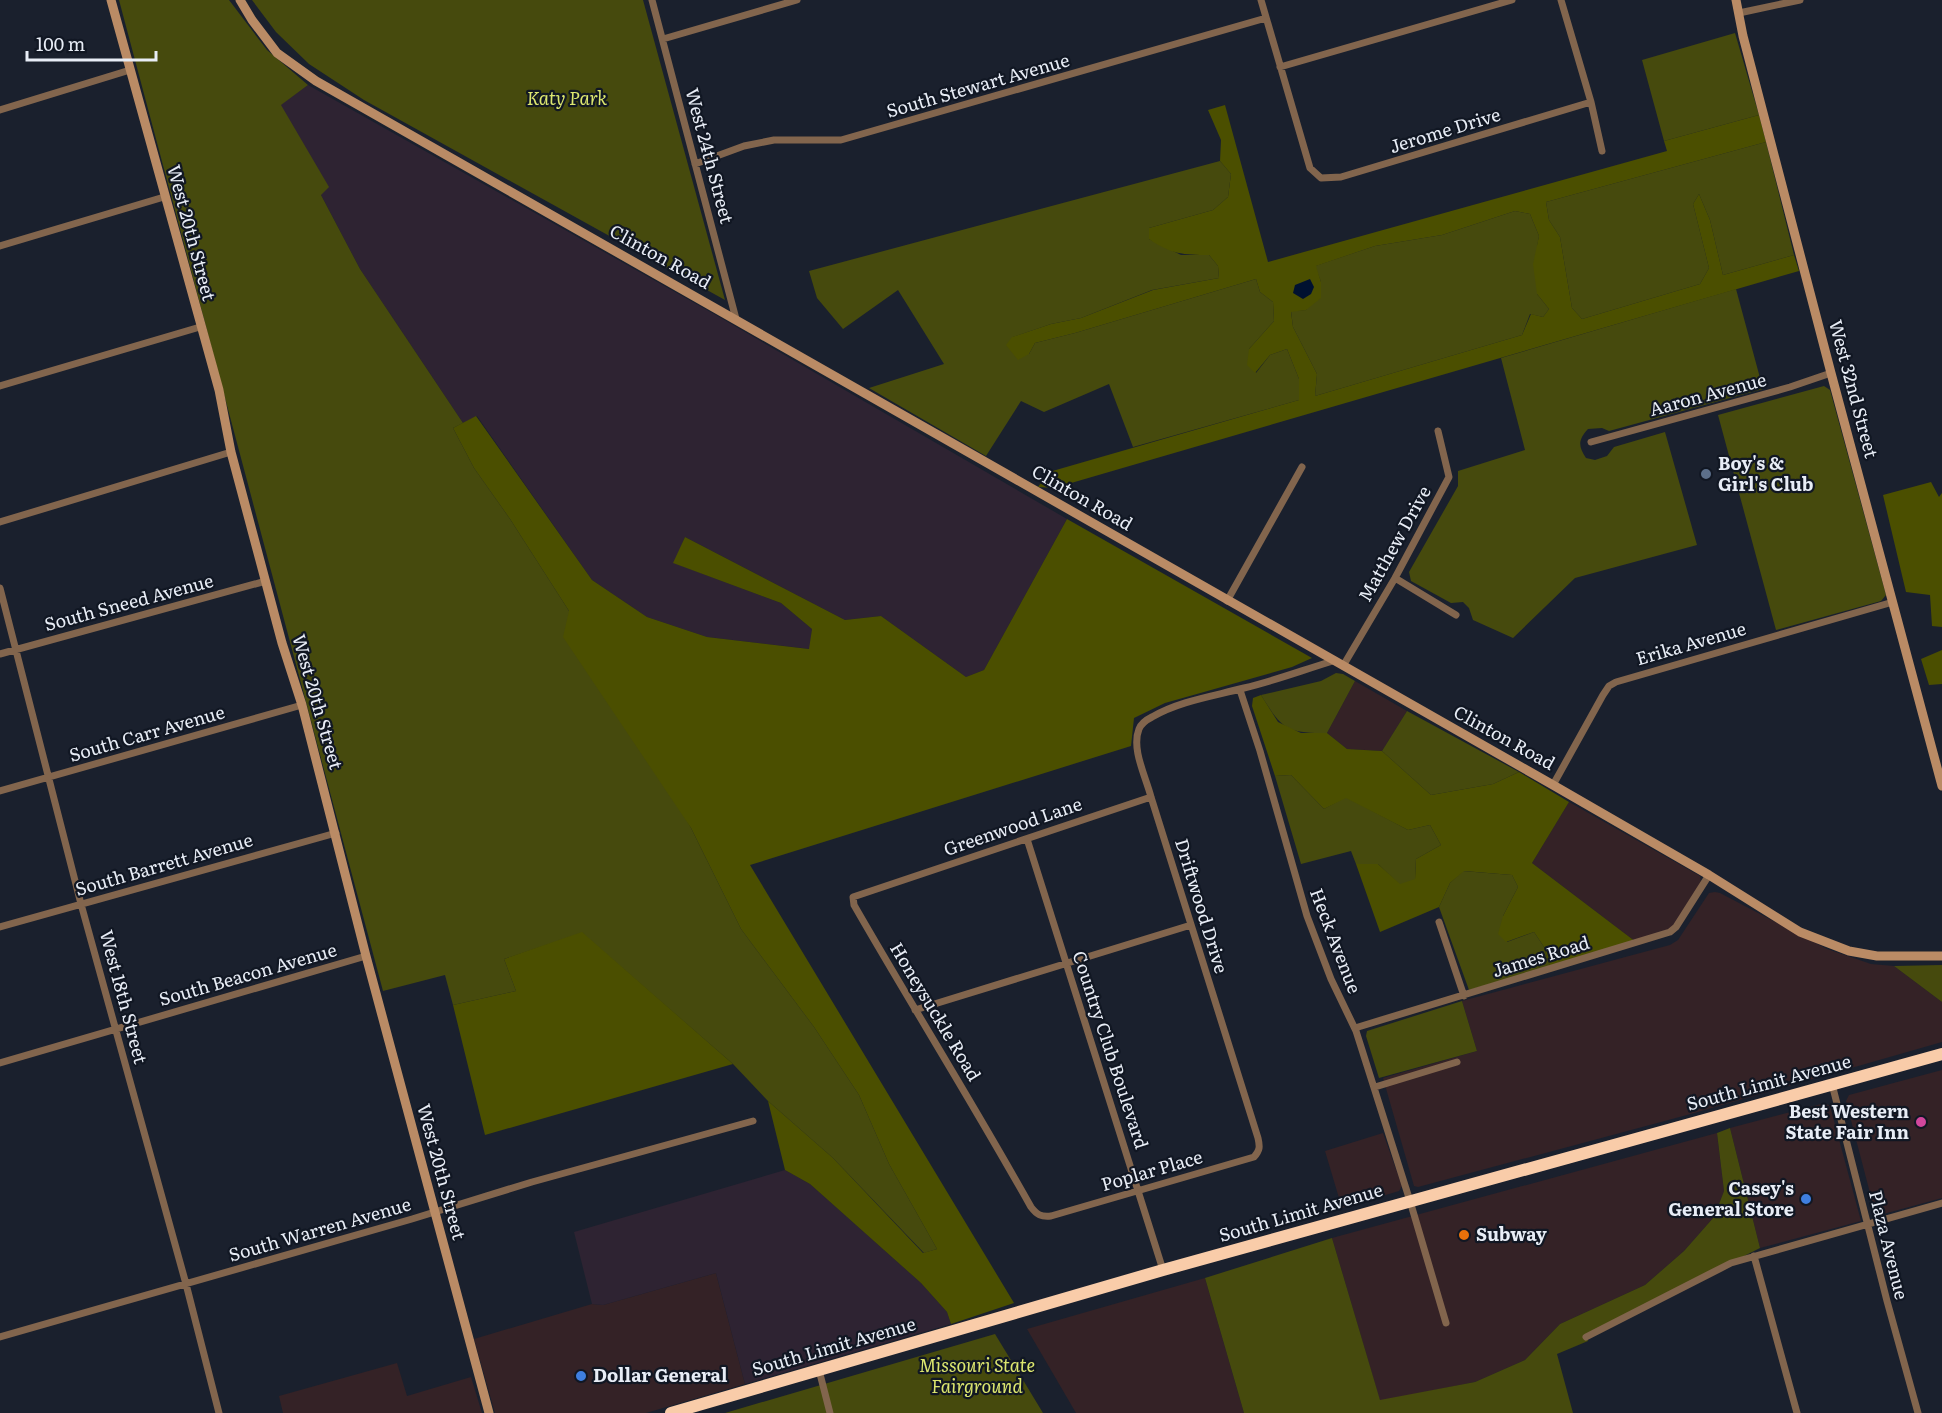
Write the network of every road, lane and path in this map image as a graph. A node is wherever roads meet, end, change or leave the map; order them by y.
1 (111, 0) edge
2 (240, 0) edge
3 (652, 0) edge
4 (796, 0) edge
5 (1261, 0) edge
6 (1512, 0) edge
7 (1561, 0) edge
8 (1736, 0) edge
9 (1800, 0) edge
10 (1739, 13) junction
11 (1266, 18) junction
12 (663, 39) junction
13 (1280, 67) junction
14 (130, 70) junction
15 (1591, 102) junction
16 (0, 110) edge
17 (1602, 151) dead end
18 (695, 164) junction
19 (164, 198) junction
20 (0, 246) edge
21 (736, 319) junction
22 (200, 327) junction
23 (1831, 373) junction
24 (0, 386) edge
25 (1438, 431) dead end
26 (1592, 442) dead end
27 (231, 452) junction
28 (1302, 467) dead end
29 (0, 522) edge
30 (1395, 578) junction
31 (266, 581) junction
32 (0, 588) edge
33 (1227, 600) junction
34 (1893, 602) junction
35 (1456, 615) dead end
36 (16, 650) junction
37 (0, 654) edge
38 (1333, 661) junction
39 (1343, 666) junction
40 (1240, 690) junction
41 (302, 705) junction
42 (49, 777) junction
43 (1553, 785) junction
44 (1942, 786) edge
45 (0, 791) edge
46 (1151, 797) junction
47 (336, 833) junction
48 (1027, 839) junction
49 (1709, 875) junction
50 (885, 886) joint
51 (81, 904) junction
52 (1439, 922) dead end
53 (1191, 925) junction
54 (0, 927) edge
55 (366, 956) junction
56 (1942, 956) edge
57 (1067, 963) junction
58 (1464, 996) junction
59 (915, 1010) junction
60 (1354, 1028) junction
61 (116, 1029) junction
62 (1942, 1054) edge
63 (1457, 1062) dead end
64 (0, 1063) edge
65 (1832, 1084) junction
66 (1243, 1088) joint
67 (1375, 1088) junction
68 (753, 1121) dead end
69 (1011, 1171) joint
70 (1139, 1189) junction
71 (1410, 1201) junction
72 (1942, 1203) edge
73 (434, 1212) junction
74 (1867, 1223) junction
75 (1754, 1256) junction
76 (1163, 1270) junction
77 (186, 1284) junction
78 (1446, 1323) dead end
79 (0, 1337) edge
80 (1586, 1337) dead end
81 (819, 1370) junction
82 (219, 1413) edge
83 (489, 1413) edge
84 (671, 1413) edge
85 (830, 1413) edge
86 (1797, 1413) edge
87 (1918, 1413) edge

1 - 14 street, West 20th Street
2 - 21 street, Clinton Road
3 - 12 street, West 24th Street
4 - 12 street
5 - 11 street
6 - 13 street
7 - 15 street
8 - 10 street, West 32nd Street
9 - 10 street
10 - 23 street, West 32nd Street
11 - 13 street
11 - 18 street, South Stewart Avenue
12 - 18 street, West 24th Street
13 - 15 street, Jerome Drive
14 - 16 street
14 - 19 street, West 20th Street
15 - 17 street
18 - 21 street, West 24th Street
19 - 20 street
19 - 22 street, West 20th Street
21 - 33 street, Clinton Road
22 - 24 street
22 - 27 street, West 20th Street
23 - 26 street, Aaron Avenue
23 - 34 street, West 32nd Street
25 - 30 street, Matthew Drive
27 - 29 street
27 - 31 street, West 20th Street
28 - 33 street
30 - 35 street
30 - 39 street, Matthew Drive
31 - 36 street, South Sneed Avenue
31 - 41 street, West 20th Street
32 - 36 street, West 18th Street
33 - 38 street, Clinton Road
34 - 43 street, Erika Avenue
34 - 44 street, West 32nd Street
36 - 37 street, South Sneed Avenue
36 - 42 street, West 18th Street
38 - 39 street, Clinton Road
38 - 40 street
39 - 43 street, Clinton Road
40 - 46 street, Driftwood Drive
40 - 60 street, Heck Avenue
41 - 42 street, South Carr Avenue
41 - 47 street, West 20th Street
42 - 45 street, South Carr Avenue
42 - 51 street, West 18th Street
43 - 49 street, Clinton Road
46 - 48 street, Greenwood Lane
46 - 53 street, Driftwood Drive
47 - 51 street, South Barrett Avenue
47 - 55 street, West 20th Street
48 - 50 street, Greenwood Lane
48 - 57 street, Country Club Boulevard
49 - 56 street, Clinton Road
49 - 58 street, James Road
50 - 59 street, Honeysuckle Road
51 - 54 street, South Barrett Avenue
51 - 61 street, West 18th Street
52 - 58 street
53 - 57 street
53 - 66 street, Driftwood Drive
55 - 61 street, South Beacon Avenue
55 - 73 street, West 20th Street
57 - 59 street
57 - 70 street, Country Club Boulevard
58 - 60 street, James Road
59 - 69 street, Honeysuckle Road
60 - 67 street, Heck Avenue
61 - 64 street, South Beacon Avenue
61 - 77 street, West 18th Street
62 - 65 highway, South Limit Avenue
63 - 67 street
65 - 71 highway, South Limit Avenue
65 - 74 street, Plaza Avenue
66 - 70 street, Poplar Place
67 - 71 street, Heck Avenue
68 - 73 street, South Warren Avenue
69 - 70 street, Poplar Place
70 - 76 street, Country Club Boulevard
71 - 76 highway, South Limit Avenue
71 - 78 street, Heck Avenue
72 - 74 street
73 - 77 street, South Warren Avenue
73 - 83 street, West 20th Street
74 - 75 street
74 - 87 street, Plaza Avenue
75 - 80 street
75 - 86 street
76 - 81 highway, South Limit Avenue
77 - 79 street, South Warren Avenue
77 - 82 street, West 18th Street
81 - 84 highway, South Limit Avenue
81 - 85 street

